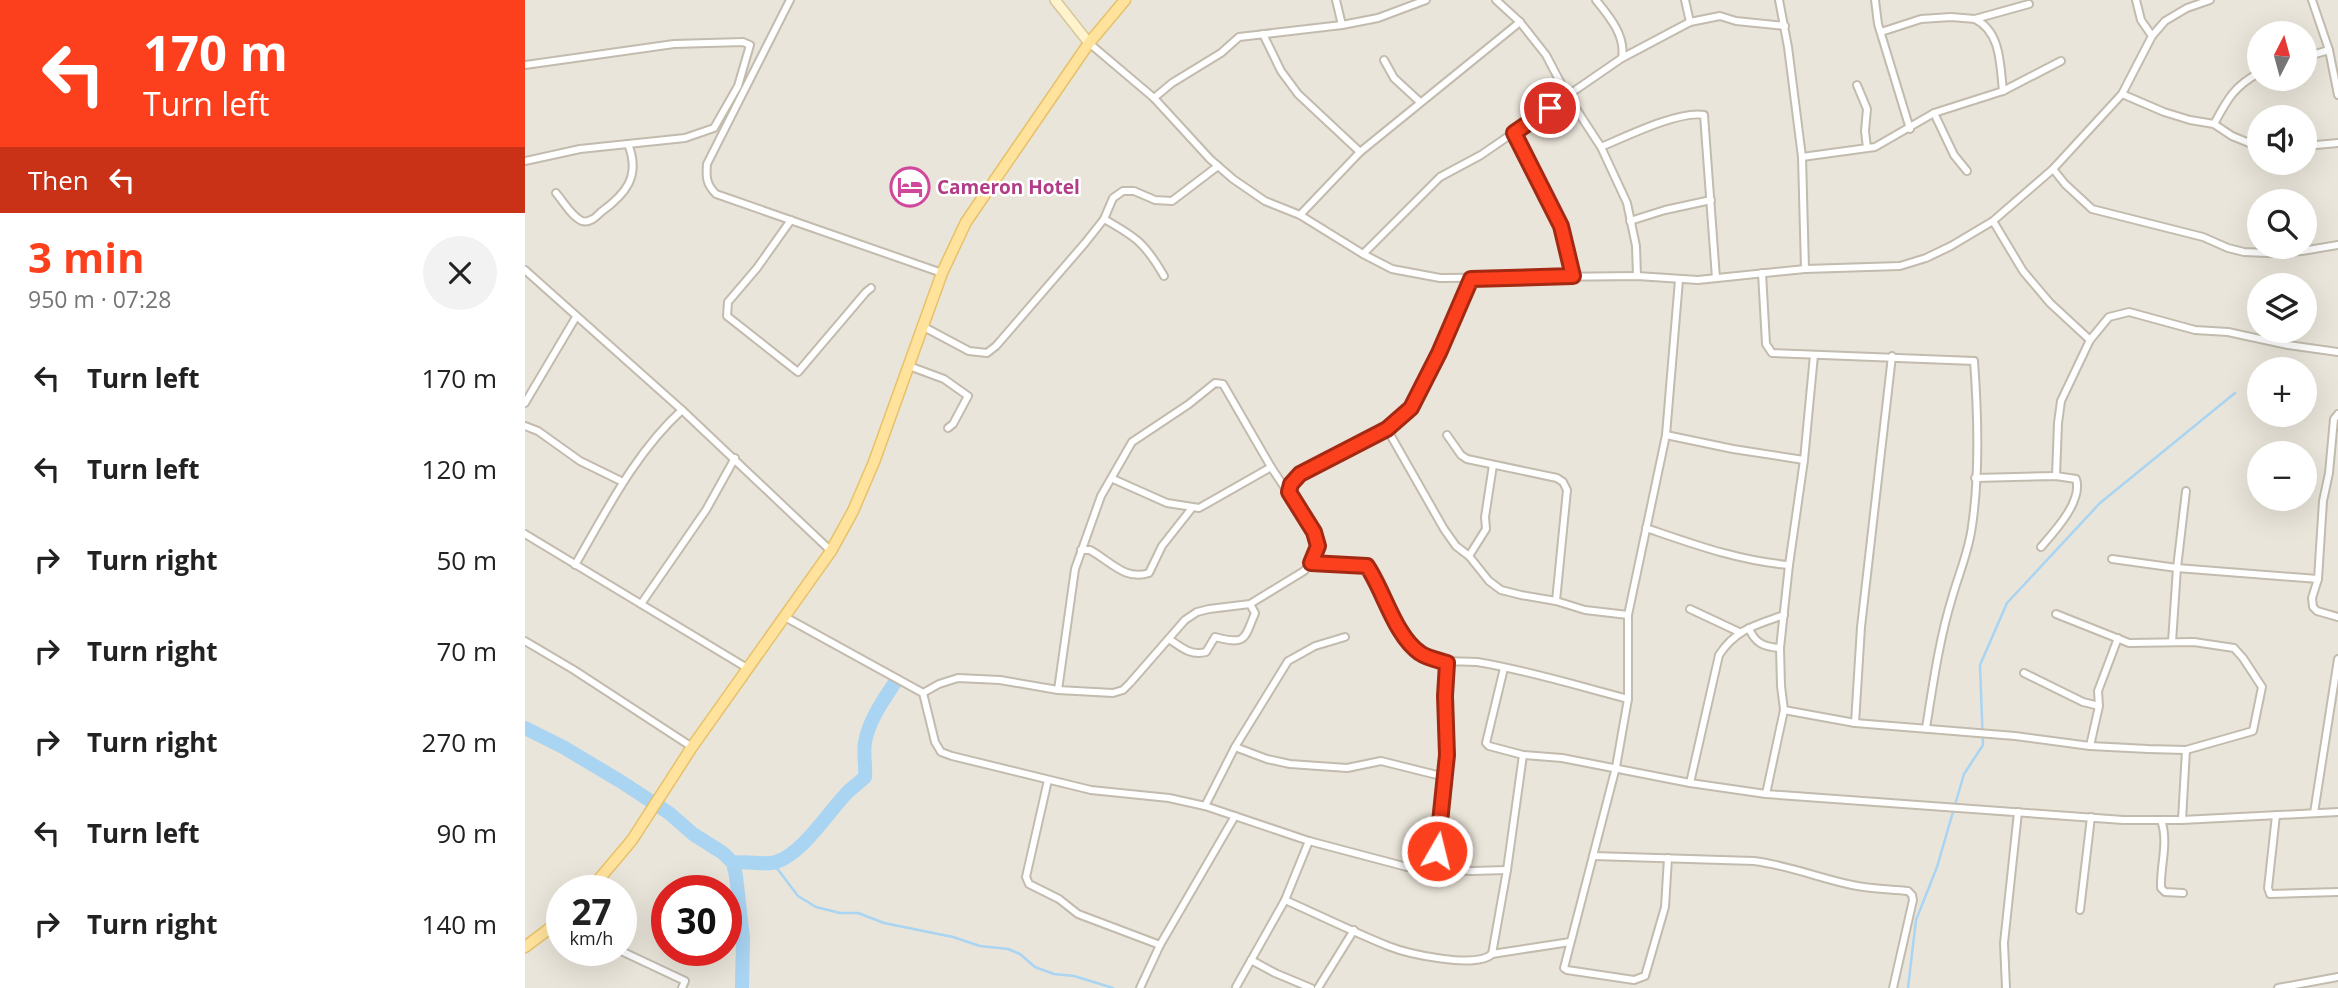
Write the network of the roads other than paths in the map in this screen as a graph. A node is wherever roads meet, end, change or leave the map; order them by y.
1 (790, 0) edge
2 (1055, 0) edge
3 (1125, 0) edge
4 (1336, 0) edge
5 (1426, 0) edge
6 (1496, 0) edge
7 (1596, 0) edge
8 (1685, 0) edge
9 (1779, 0) edge
10 (1875, 0) edge
11 (2136, 0) edge
12 (2210, 0) edge
13 (2312, 0) edge
14 (2029, 4) dead end
15 (1975, 19) junction
16 (1520, 22) junction
17 (1690, 22) junction
18 (1342, 25) junction
19 (1785, 26) junction
20 (1881, 32) junction
21 (1263, 34) junction
22 (2152, 36) junction
23 (1089, 43) junction
24 (2329, 50) junction
25 (2317, 54) edge
26 (1622, 58) junction
27 (1384, 60) dead end
28 (2061, 61) dead end
29 (525, 65) edge
30 (2247, 79) edge
31 (1857, 85) dead end
32 (2003, 90) junction
33 (2122, 94) junction
34 (1567, 95) junction
35 (2338, 95) edge
36 (1154, 98) junction
37 (1420, 103) junction
38 (1934, 113) junction
39 (2214, 124) junction
40 (1910, 129) junction
41 (1514, 133) junction
42 (2247, 142) edge
43 (2338, 143) edge
44 (628, 144) junction
45 (2317, 145) edge
46 (1601, 147) junction
47 (1867, 148) junction
48 (1360, 152) junction
49 (1801, 157) junction
50 (525, 161) edge
51 (1218, 166) junction
52 (2053, 169) junction
53 (1966, 171) dead end
54 (556, 193) dead end
55 (1711, 200) junction
56 (1300, 215) junction
57 (1104, 219) junction
58 (791, 220) junction
59 (1630, 221) junction
60 (1993, 221) junction
61 (2338, 245) edge
62 (1363, 254) junction
63 (1805, 269) junction
64 (525, 270) edge
65 (941, 273) junction
66 (1762, 273) junction
67 (1164, 276) dead end
68 (1573, 276) junction
69 (1637, 276) junction
70 (1716, 278) junction
71 (1471, 279) junction
72 (1679, 280) junction
73 (871, 288) dead end
74 (576, 317) junction
75 (922, 326) junction
76 (2090, 340) junction
77 (2338, 352) edge
78 (1814, 355) junction
79 (1892, 356) junction
80 (909, 366) junction
81 (525, 403) edge
82 (682, 410) junction
83 (2338, 414) edge
84 (525, 426) edge
85 (948, 428) dead end
86 (1387, 429) junction
87 (1447, 435) dead end
88 (1666, 435) junction
89 (735, 458) junction
90 (1804, 460) junction
91 (1493, 465) junction
92 (1271, 467) junction
93 (2056, 476) junction
94 (1975, 478) junction
95 (1113, 479) junction
96 (623, 482) junction
97 (2186, 491) dead end
98 (1289, 492) junction
99 (1192, 508) junction
100 (1646, 528) junction
101 (525, 534) edge
102 (2041, 547) dead end
103 (1081, 550) junction
104 (831, 551) junction
105 (1469, 556) junction
106 (2112, 559) dead end
107 (1311, 563) junction
108 (575, 565) junction
109 (1789, 565) junction
110 (2177, 568) junction
111 (2318, 579) junction
112 (1556, 601) junction
113 (641, 604) junction
114 (1250, 604) junction
115 (1690, 609) dead end
116 (2056, 614) dead end
117 (1627, 615) junction
118 (1784, 615) junction
119 (785, 617) junction
120 (2338, 617) edge
121 (1749, 628) junction
122 (1739, 632) junction
123 (1345, 637) dead end
124 (2118, 638) junction
125 (1169, 639) junction
126 (525, 641) edge
127 (2172, 642) junction
128 (1780, 648) junction
129 (2338, 659) edge
130 (1447, 663) junction
131 (747, 668) junction
132 (1504, 668) junction
133 (2024, 673) dead end
134 (1058, 690) junction
135 (923, 693) junction
136 (1628, 699) junction
137 (2099, 706) junction
138 (2329, 706) junction
139 (2338, 707) edge
140 (1784, 710) junction
141 (1854, 723) junction
142 (1926, 728) junction
143 (2090, 746) junction
144 (692, 747) junction
145 (1235, 747) junction
146 (2186, 750) junction
147 (1523, 755) junction
148 (1615, 767) junction
149 (1445, 776) junction
150 (1048, 780) junction
151 (1690, 783) junction
152 (1766, 794) junction
153 (1205, 806) junction
154 (2018, 812) junction
155 (2338, 812) edge
156 (2314, 813) junction
157 (2276, 815) junction
158 (1235, 816) junction
159 (2091, 817) junction
160 (2161, 820) junction
161 (2182, 820) junction
162 (1309, 842) junction
163 (1593, 856) junction
164 (1668, 858) junction
165 (1434, 869) junction
166 (1507, 870) junction
167 (602, 875) edge
168 (2338, 892) edge
169 (2183, 893) dead end
170 (1285, 900) junction
171 (2080, 910) dead end
172 (1354, 930) junction
173 (546, 931) edge
174 (1570, 942) junction
175 (1160, 945) junction
176 (525, 947) edge
177 (1492, 954) junction
178 (637, 958) edge
179 (1251, 960) junction
180 (2338, 977) edge
181 (682, 988) edge
182 (1140, 988) edge
183 (1236, 988) edge
184 (1311, 988) edge
185 (1318, 988) edge
186 (1893, 988) edge
187 (2006, 988) edge
188 (2278, 988) edge

1 - 58 street
2 - 23 street
3 - 23 main road
4 - 18 street
5 - 18 street
6 - 16 street
7 - 26 street
8 - 17 street
9 - 19 street
10 - 20 street
11 - 22 street
12 - 22 street
13 - 24 street
14 - 15 street
15 - 20 street
15 - 32 street
16 - 34 street
16 - 37 street
17 - 19 street
17 - 26 street
18 - 21 street
19 - 49 street
20 - 40 street
21 - 36 street
21 - 48 street
22 - 33 street
23 - 36 street
23 - 65 main road
24 - 25 street
24 - 35 street
26 - 34 street
27 - 37 street
28 - 32 street
29 - 44 street
30 - 39 street
31 - 47 street
32 - 38 street
33 - 39 street
33 - 52 street
34 - 41 street
34 - 46 street
36 - 51 street
37 - 48 street
38 - 40 street
38 - 53 street
39 - 42 street
40 - 47 street
41 - 62 street
41 - 68 street
43 - 45 street
44 - 50 street
44 - 54 street
46 - 55 street
46 - 59 street
47 - 49 street
48 - 56 street
49 - 63 street
51 - 56 street
51 - 57 street
52 - 60 street
52 - 61 street
55 - 59 street
55 - 70 street
56 - 62 street
57 - 67 street
57 - 75 street
58 - 65 street
58 - 73 street
59 - 69 street
60 - 63 street
60 - 76 street
62 - 71 street
63 - 66 street
64 - 74 street
65 - 75 main road
66 - 70 street
66 - 78 street
68 - 69 street
68 - 71 street
69 - 72 street
70 - 72 street
71 - 86 street
72 - 88 street
74 - 81 street
74 - 82 street
75 - 80 main road
76 - 77 street
76 - 93 street
78 - 79 street
78 - 90 street
79 - 94 street
79 - 141 street
80 - 85 street
80 - 104 main road
82 - 89 street
82 - 96 street
83 - 111 street
84 - 96 street
86 - 98 street
86 - 105 street
87 - 91 street
88 - 90 street
88 - 100 street
89 - 104 street
89 - 113 street
90 - 109 street
91 - 105 street
91 - 112 street
92 - 95 street
92 - 98 street
92 - 99 street
93 - 94 street
93 - 102 street
94 - 142 street
95 - 99 street
95 - 103 street
96 - 108 street
97 - 110 street
98 - 107 street
99 - 103 street
100 - 109 street
100 - 117 street
101 - 108 street
103 - 134 street
104 - 119 main road
105 - 112 street
106 - 110 street
107 - 114 street
107 - 130 street
108 - 113 street
109 - 118 street
110 - 111 street
110 - 127 street
111 - 120 street
112 - 117 street
113 - 131 street
114 - 125 street
114 - 125 street
115 - 122 street
116 - 124 street
117 - 136 street
118 - 121 street
118 - 128 street
119 - 131 main road
119 - 135 street
121 - 122 street
121 - 128 street
122 - 151 street
123 - 145 street
124 - 127 street
124 - 137 street
125 - 134 street
126 - 144 street
127 - 146 street
128 - 140 street
129 - 138 street
130 - 132 street
130 - 149 street
131 - 144 main road
132 - 136 street
132 - 147 street
133 - 137 street
134 - 135 street
135 - 150 street
136 - 148 street
137 - 143 street
138 - 139 street
138 - 156 street
140 - 141 street
140 - 152 street
141 - 142 street
142 - 143 street
143 - 146 street
144 - 167 main road
145 - 149 street
145 - 153 street
146 - 161 street
147 - 148 street
147 - 166 street
148 - 151 street
148 - 163 street
149 - 165 street
150 - 153 street
150 - 175 street
151 - 152 street
152 - 154 street
153 - 158 street
154 - 159 street
154 - 187 street
155 - 156 street
156 - 157 street
157 - 161 street
157 - 168 street
158 - 162 street
158 - 175 street
159 - 160 street
159 - 171 street
160 - 161 street
160 - 169 street
162 - 165 street
162 - 170 street
163 - 164 street
163 - 174 street
164 - 174 street
164 - 186 street
165 - 166 street
166 - 177 street
170 - 172 street
170 - 179 street
172 - 177 street
172 - 185 street
173 - 176 main road
174 - 177 street
175 - 182 street
178 - 181 street
179 - 183 street
179 - 184 street
180 - 188 street

